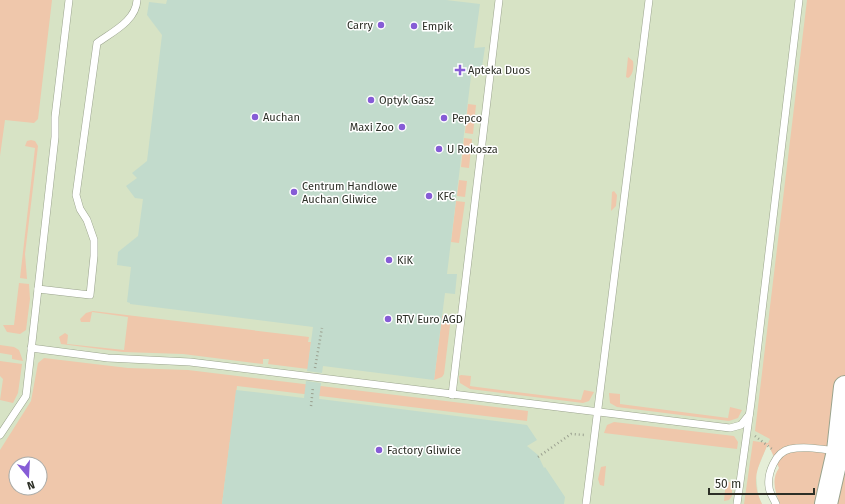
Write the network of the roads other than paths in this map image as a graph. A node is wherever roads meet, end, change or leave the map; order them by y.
1 (69, 0) edge
2 (137, 0) edge
3 (499, 0) edge
4 (649, 0) edge
5 (799, 0) edge
6 (38, 289) junction
7 (32, 348) junction
8 (845, 387) edge
9 (452, 395) junction
10 (598, 412) junction
11 (749, 415) junction
12 (0, 435) edge
13 (841, 451) edge
14 (586, 504) edge
15 (737, 504) edge
16 (776, 504) edge
17 (826, 504) edge
18 (834, 504) edge

1 - 6 lane
2 - 6 lane
3 - 9 lane
4 - 10 lane
5 - 11 lane
6 - 7 lane
7 - 9 lane
7 - 12 lane
8 - 13 main road
9 - 10 lane
10 - 11 lane
10 - 14 lane
11 - 15 lane
13 - 16 lane
13 - 17 main road
13 - 18 main road

